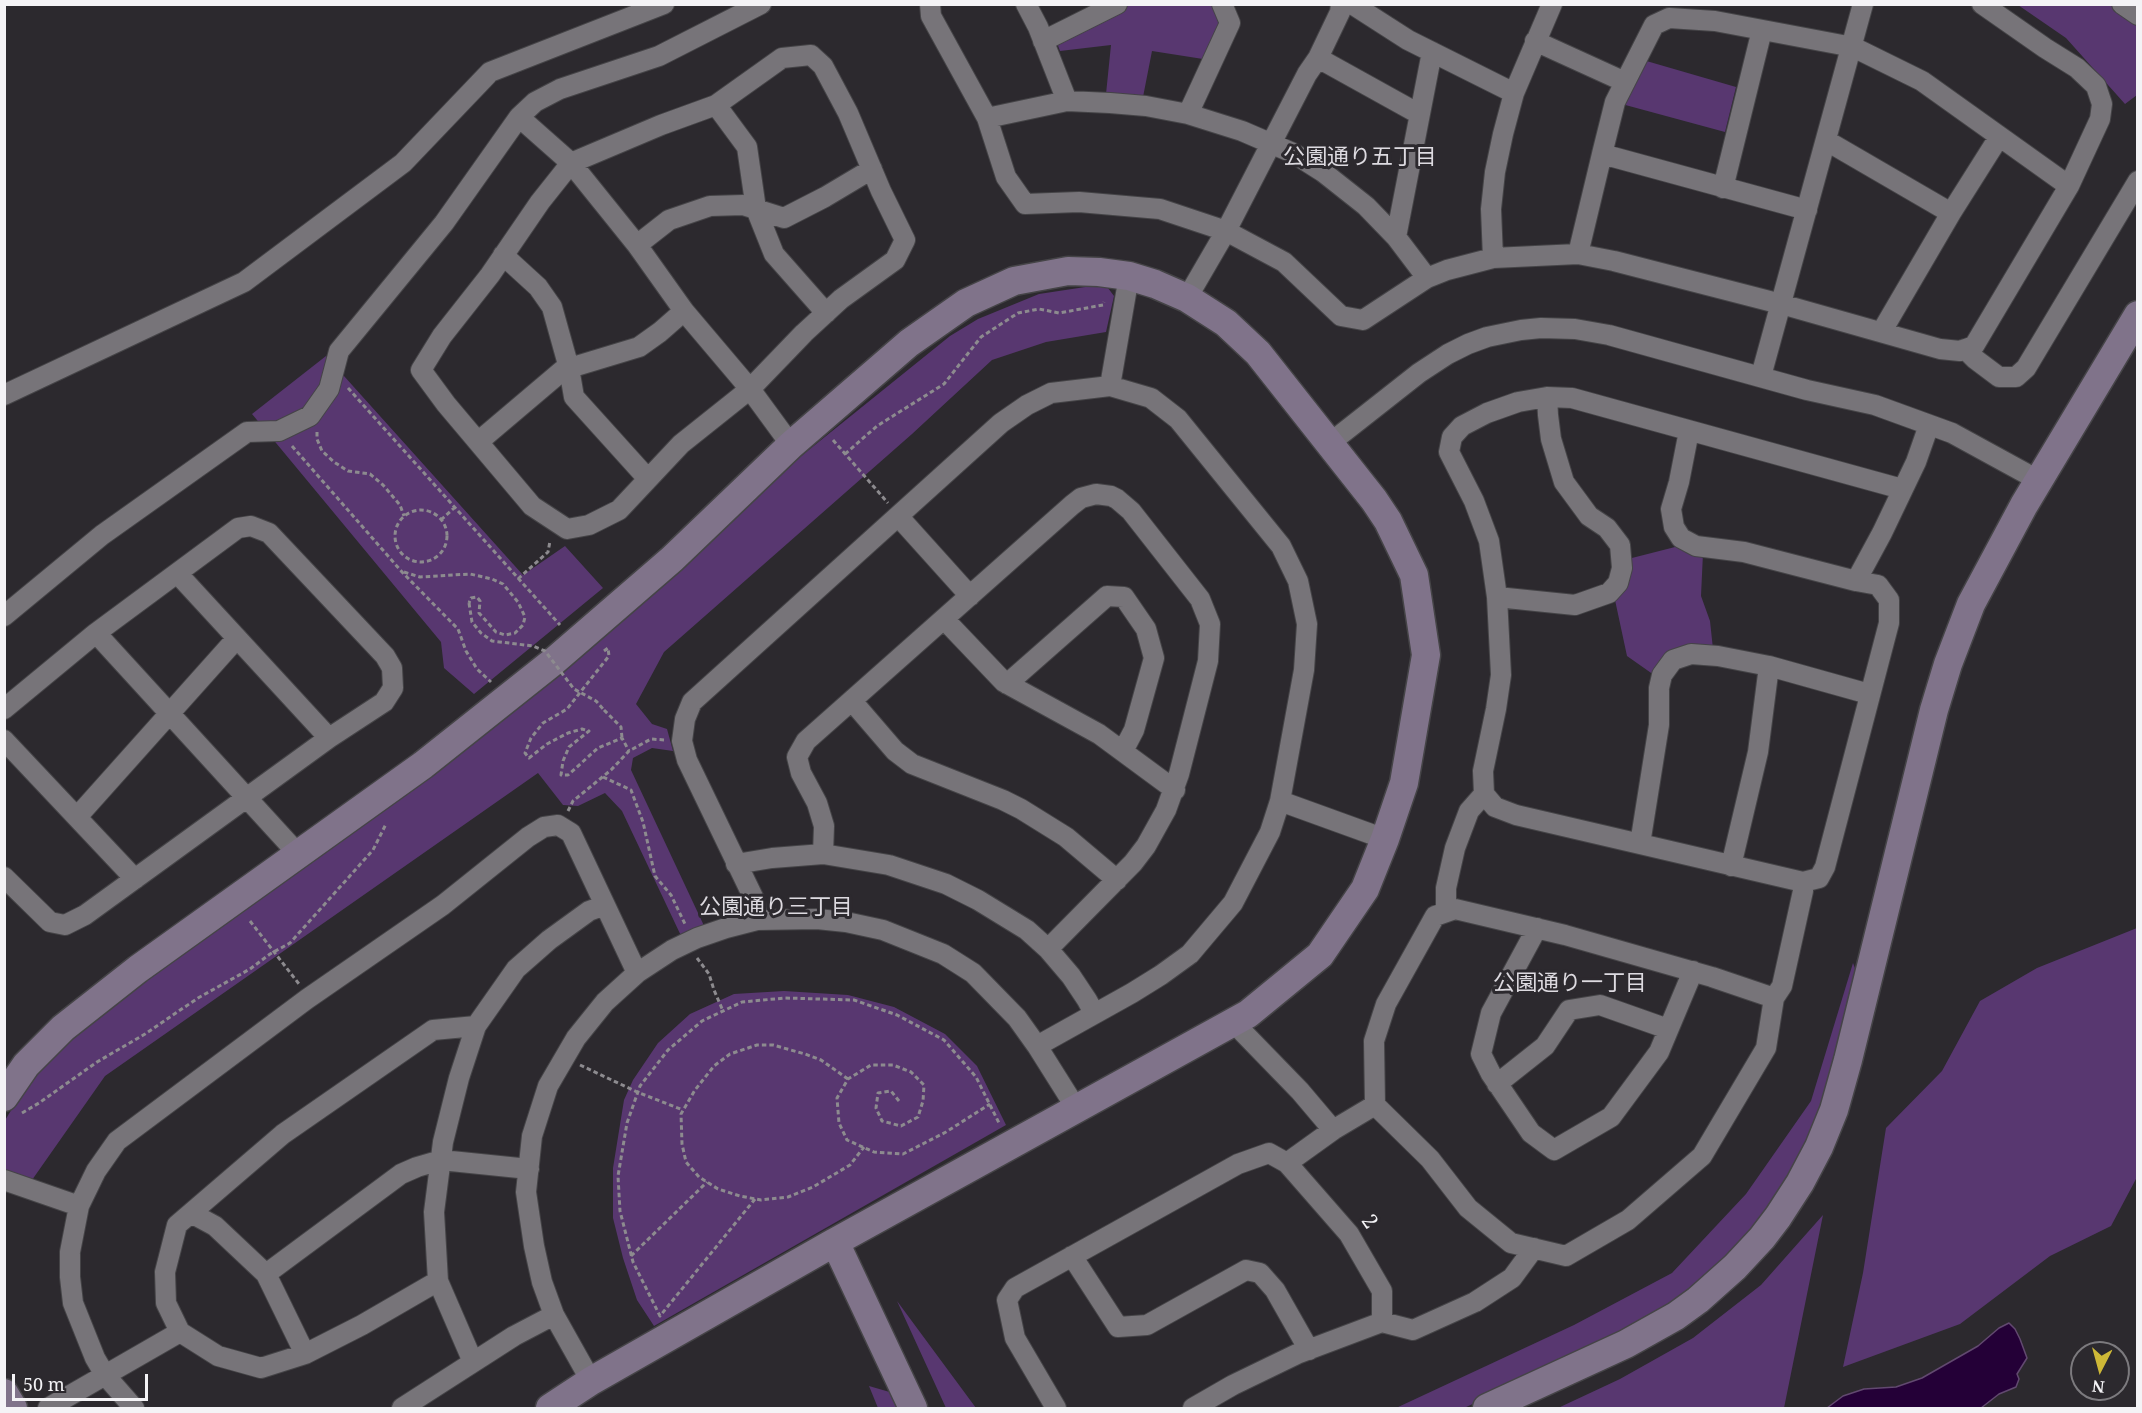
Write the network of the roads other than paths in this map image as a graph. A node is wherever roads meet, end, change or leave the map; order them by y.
1 (664, 4) edge
2 (761, 4) edge
3 (930, 4) edge
4 (1026, 4) edge
5 (1117, 4) edge
6 (1222, 4) edge
7 (1341, 4) edge
8 (1352, 4) edge
9 (1863, 4) edge
10 (1982, 4) edge
11 (2122, 4) edge
12 (1551, 5) edge
13 (2138, 15) edge
14 (1762, 30) junction
15 (1043, 41) junction
16 (1535, 41) junction
17 (1853, 47) junction
18 (1431, 52) junction
19 (1318, 58) junction
20 (1625, 82) junction
21 (1514, 93) junction
22 (1067, 101) junction
23 (716, 105) junction
24 (1188, 114) junction
25 (1419, 114) junction
26 (519, 117) junction
27 (987, 118) junction
28 (1999, 137) junction
29 (1827, 141) junction
30 (1271, 142) junction
31 (1602, 154) junction
32 (571, 163) junction
33 (872, 169) junction
34 (2138, 181) edge
35 (2069, 186) junction
36 (1723, 188) junction
37 (756, 209) junction
38 (1807, 210) junction
39 (1951, 213) junction
40 (1226, 231) junction
41 (1396, 237) junction
42 (637, 245) junction
43 (1578, 254) junction
44 (503, 255) junction
45 (1493, 258) junction
46 (1129, 276) junction
47 (1427, 278) junction
48 (1187, 298) junction
49 (1781, 304) junction
50 (684, 311) junction
51 (826, 313) junction
52 (2138, 315) edge
53 (1882, 332) junction
54 (1965, 349) junction
55 (569, 368) junction
56 (1761, 376) junction
57 (1110, 386) junction
58 (750, 389) junction
59 (4, 394) edge
60 (1547, 397) junction
61 (1929, 425) junction
62 (1689, 431) junction
63 (478, 442) junction
64 (1330, 443) junction
65 (791, 445) junction
66 (648, 479) junction
67 (2038, 480) junction
68 (1902, 489) junction
69 (898, 516) junction
70 (177, 573) junction
71 (1856, 581) junction
72 (970, 596) junction
73 (1497, 597) junction
74 (4, 616) edge
75 (944, 619) junction
76 (96, 633) junction
77 (237, 638) junction
78 (1769, 666) junction
79 (1007, 684) junction
80 (1869, 694) junction
81 (852, 701) junction
82 (4, 710) edge
83 (170, 713) junction
84 (328, 738) junction
85 (4, 740) edge
86 (1123, 751) junction
87 (1175, 790) junction
88 (1484, 794) junction
89 (247, 797) junction
90 (1280, 801) junction
91 (77, 817) junction
92 (1385, 839) junction
93 (1640, 844) junction
94 (823, 854) junction
95 (299, 855) junction
96 (736, 864) junction
97 (1731, 866) junction
98 (4, 877) edge
99 (135, 879) junction
100 (1117, 879) junction
101 (1803, 882) junction
102 (605, 905) junction
103 (1446, 912) junction
104 (757, 920) junction
105 (1537, 928) junction
106 (1048, 949) junction
107 (1693, 971) junction
108 (637, 973) junction
109 (1774, 998) junction
110 (1094, 1014) junction
111 (1233, 1022) junction
112 (476, 1026) junction
113 (1668, 1029) junction
114 (1037, 1046) junction
115 (1497, 1084) junction
116 (1375, 1105) junction
117 (10, 1107) edge
118 (1076, 1108) junction
119 (1333, 1130) junction
120 (441, 1160) junction
121 (1287, 1163) junction
122 (529, 1169) junction
123 (4, 1180) edge
124 (79, 1206) junction
125 (191, 1213) junction
126 (835, 1242) junction
127 (1534, 1248) junction
128 (1072, 1256) junction
129 (266, 1274) junction
130 (438, 1281) junction
131 (554, 1315) junction
132 (1382, 1322) junction
133 (180, 1332) junction
134 (1309, 1350) junction
135 (304, 1354) junction
136 (473, 1362) junction
137 (105, 1375) junction
138 (591, 1381) junction
139 (4, 1393) edge
140 (13, 1408) edge
141 (48, 1408) edge
142 (135, 1408) edge
143 (402, 1408) edge
144 (550, 1408) edge
145 (913, 1408) edge
146 (1056, 1408) edge
147 (1193, 1408) edge
148 (1487, 1408) edge

1 - 59 street
2 - 26 street
3 - 27 street
4 - 15 street
5 - 15 street
6 - 24 street
7 - 19 street
8 - 18 street
9 - 17 street
10 - 35 street
11 - 13 street
12 - 16 street
14 - 17 street
14 - 20 street
14 - 36 street
15 - 22 street
16 - 20 street
16 - 21 street
17 - 28 street
17 - 29 street
18 - 21 street
18 - 25 street
19 - 25 street
19 - 30 street
20 - 31 street
21 - 45 street
22 - 24 street
22 - 27 street
23 - 32 street
23 - 33 street
23 - 37 street
24 - 30 street
25 - 41 street
26 - 32 street
26 - 74 street
27 - 40 street
28 - 35 street
28 - 39 street
29 - 38 street
29 - 39 street
30 - 40 street
30 - 41 street
31 - 36 street
31 - 43 street
32 - 42 street
32 - 44 street
33 - 37 street
33 - 51 street
34 - 54 street
35 - 54 street
36 - 38 street
37 - 42 street
37 - 51 street
38 - 49 street
39 - 53 street
40 - 47 street
40 - 48 street
41 - 47 street
42 - 50 street
43 - 45 street
43 - 49 street
44 - 55 street
44 - 63 street
45 - 47 street
46 - 48 street
46 - 57 street
46 - 65 street
48 - 64 street
49 - 53 street
49 - 56 street
50 - 55 street
50 - 58 street
51 - 58 street
52 - 67 street
53 - 54 street
55 - 63 street
55 - 66 street
56 - 61 street
56 - 64 street
57 - 69 street
57 - 90 street
58 - 65 street
58 - 66 street
60 - 62 street
60 - 73 street
60 - 73 street
61 - 67 street
61 - 68 street
62 - 68 street
62 - 71 street
63 - 66 street
64 - 92 street
65 - 95 street
67 - 148 street
68 - 71 street
69 - 72 street
69 - 96 street
70 - 76 street
70 - 77 street
70 - 84 street
71 - 80 street
72 - 75 street
72 - 87 street
73 - 88 street
75 - 79 street
75 - 81 street
76 - 82 street
76 - 83 street
77 - 83 street
77 - 84 street
78 - 80 street
78 - 93 street
78 - 97 street
79 - 86 street
79 - 86 street
80 - 101 street
81 - 94 street
81 - 100 street
83 - 89 street
83 - 91 street
84 - 89 street
85 - 91 street
86 - 87 street
87 - 100 street
88 - 93 street
88 - 103 street
89 - 95 street
89 - 99 street
90 - 92 street
90 - 110 street
91 - 99 street
92 - 111 street
93 - 97 street
94 - 96 street
94 - 106 street
95 - 117 street
96 - 104 street
97 - 101 street
98 - 99 street
100 - 106 street
101 - 109 street
102 - 108 street
102 - 112 street
102 - 124 street
103 - 105 street
103 - 116 street
104 - 108 street
104 - 114 street
105 - 107 street
105 - 115 street
106 - 110 street
107 - 109 street
107 - 113 street
108 - 122 street
109 - 127 street
110 - 114 street
111 - 118 street
111 - 119 street
112 - 120 street
112 - 125 street
113 - 115 street
113 - 115 street
114 - 118 street
116 - 119 street
116 - 127 street
118 - 126 street
119 - 121 street
120 - 122 street
120 - 129 street
120 - 130 street
121 - 128 street
121 - 132 street, 2
122 - 131 street
123 - 124 street
124 - 137 street
125 - 129 street
125 - 133 street
126 - 138 street
126 - 145 street
127 - 132 street
128 - 134 street
128 - 146 street
129 - 135 street
130 - 135 street
130 - 136 street
131 - 136 street
131 - 138 street
132 - 134 street
133 - 135 street
133 - 137 street
134 - 147 street
136 - 143 street
137 - 141 street
137 - 142 street
138 - 144 street
139 - 140 street

